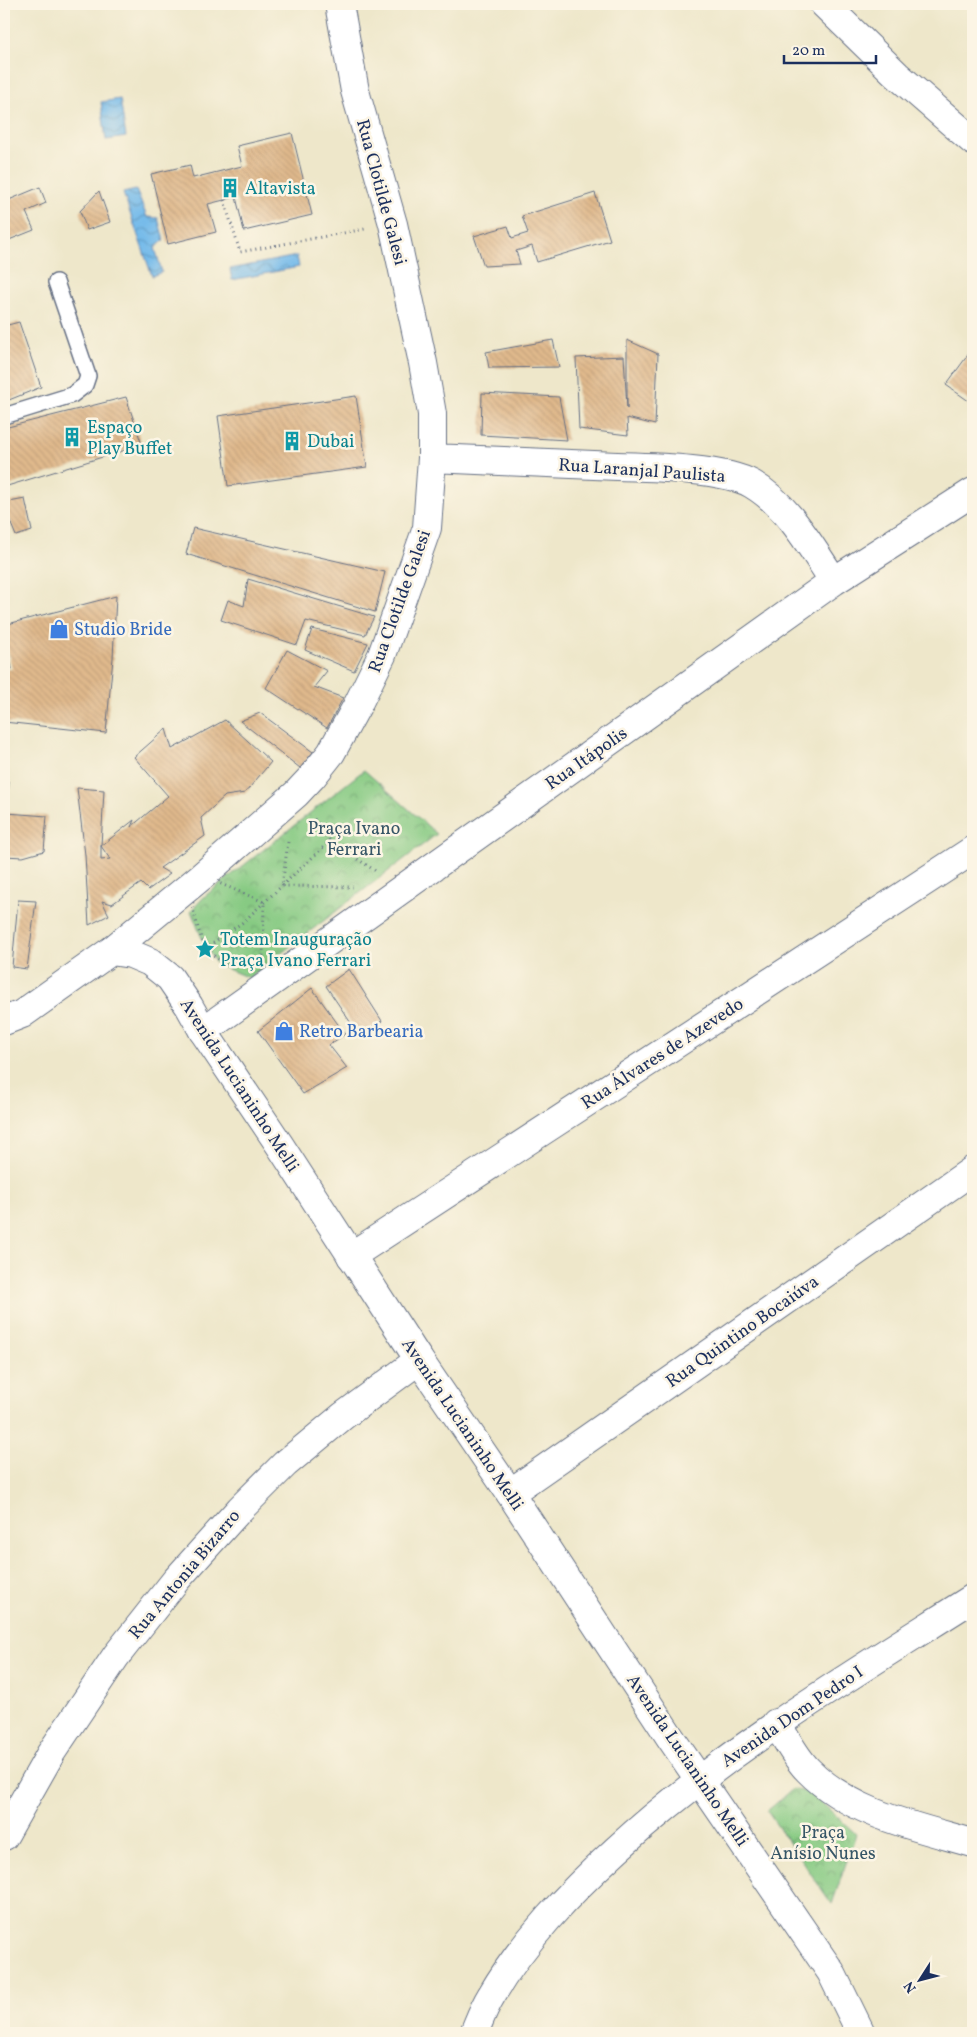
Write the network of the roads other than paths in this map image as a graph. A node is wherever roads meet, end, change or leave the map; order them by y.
1 (339, 4) edge
2 (824, 4) edge
3 (973, 142) edge
4 (56, 282) dead end
5 (4, 416) edge
6 (432, 458) junction
7 (973, 492) edge
8 (834, 581) junction
9 (973, 850) edge
10 (112, 950) junction
11 (4, 1021) edge
12 (203, 1031) junction
13 (973, 1170) edge
14 (352, 1256) junction
15 (419, 1360) junction
16 (510, 1493) junction
17 (973, 1598) edge
18 (776, 1723) junction
19 (699, 1780) junction
20 (4, 1836) edge
21 (973, 1843) edge
22 (474, 2033) edge
23 (861, 2033) edge

1 - 6 street, Rua Clotilde Galesi
2 - 3 street
4 - 5 lane
6 - 8 street, Rua Laranjal Paulista
6 - 10 street, Rua Clotilde Galesi
7 - 8 street, Rua Itápolis
8 - 12 street, Rua Itápolis
9 - 14 street, Rua Álvares de Azevedo
10 - 11 street
10 - 12 street, Avenida Lucianinho Melli
12 - 14 street, Avenida Lucianinho Melli
13 - 16 street, Rua Quintino Bocaiúva
14 - 15 street, Avenida Lucianinho Melli
15 - 16 street, Avenida Lucianinho Melli
15 - 20 street, Rua Antonia Bizarro
16 - 19 street, Avenida Lucianinho Melli
17 - 18 street, Avenida Dom Pedro I
18 - 19 street, Avenida Dom Pedro I
18 - 21 street
19 - 22 street, Avenida Dom Pedro I
19 - 23 street, Avenida Lucianinho Melli

